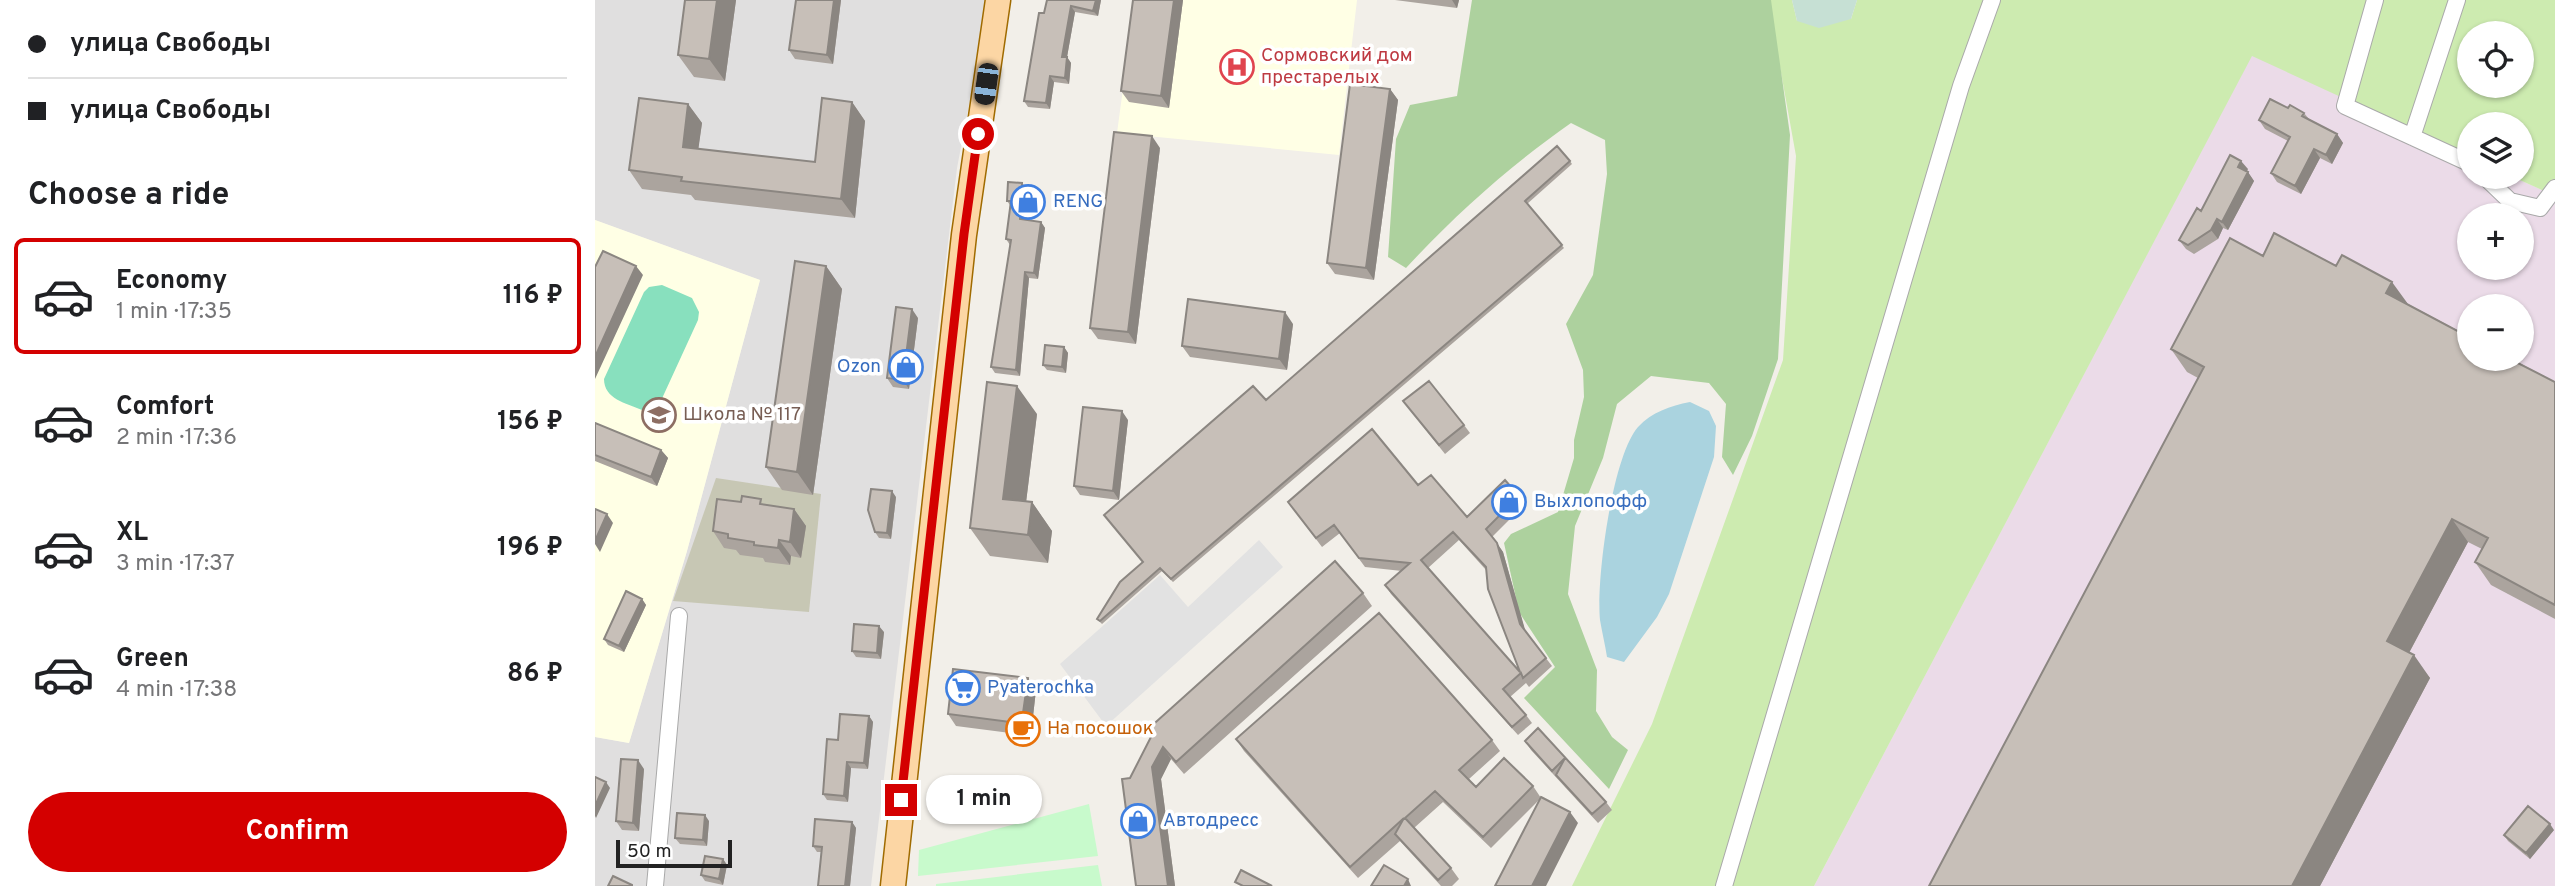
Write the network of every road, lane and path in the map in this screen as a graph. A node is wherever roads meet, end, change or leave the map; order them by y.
1 (999, 0) edge
2 (1992, 0) edge
3 (2375, 0) edge
4 (2457, 0) edge
5 (2412, 137) junction
6 (2457, 158) edge
7 (2555, 188) edge
8 (2497, 189) edge
9 (679, 616) dead end
10 (655, 886) edge
11 (893, 886) edge
12 (1724, 886) edge

1 - 11 main road
2 - 12 street
3 - 5 street
4 - 5 street
5 - 6 street
7 - 8 street
9 - 10 street

